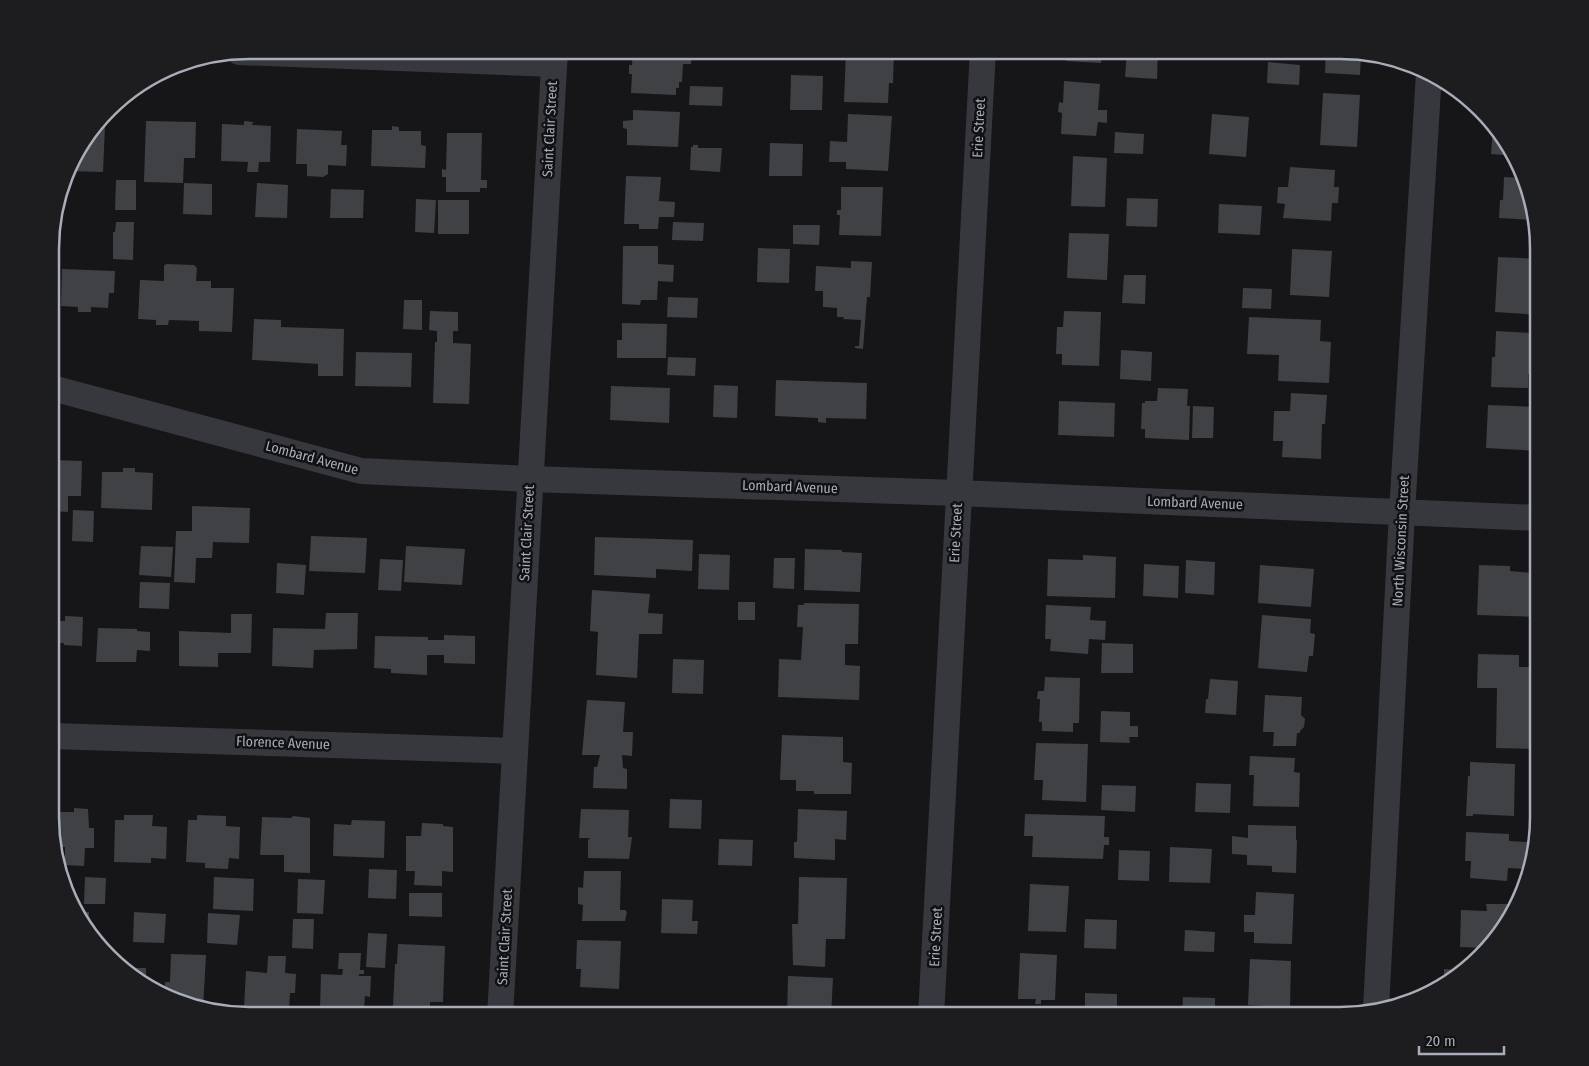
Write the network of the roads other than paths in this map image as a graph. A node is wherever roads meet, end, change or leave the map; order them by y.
1 (554, 59) edge
2 (983, 59) edge
3 (1429, 80) edge
4 (59, 390) edge
5 (530, 479) junction
6 (958, 492) junction
7 (1402, 512) junction
8 (1530, 518) edge
9 (59, 736) edge
10 (515, 751) junction
11 (1376, 1004) edge
12 (501, 1007) edge
13 (932, 1007) edge

1 - 5 street, Saint Clair Street
2 - 6 street, Erie Street
3 - 7 street, North Wisconsin Street
4 - 5 street, Lombard Avenue
5 - 6 street, Lombard Avenue
5 - 10 street, Saint Clair Street
6 - 7 street, Lombard Avenue
6 - 13 street, Erie Street
7 - 8 street, Lombard Avenue
7 - 11 street, North Wisconsin Street
9 - 10 street, Florence Avenue
10 - 12 street, Saint Clair Street

